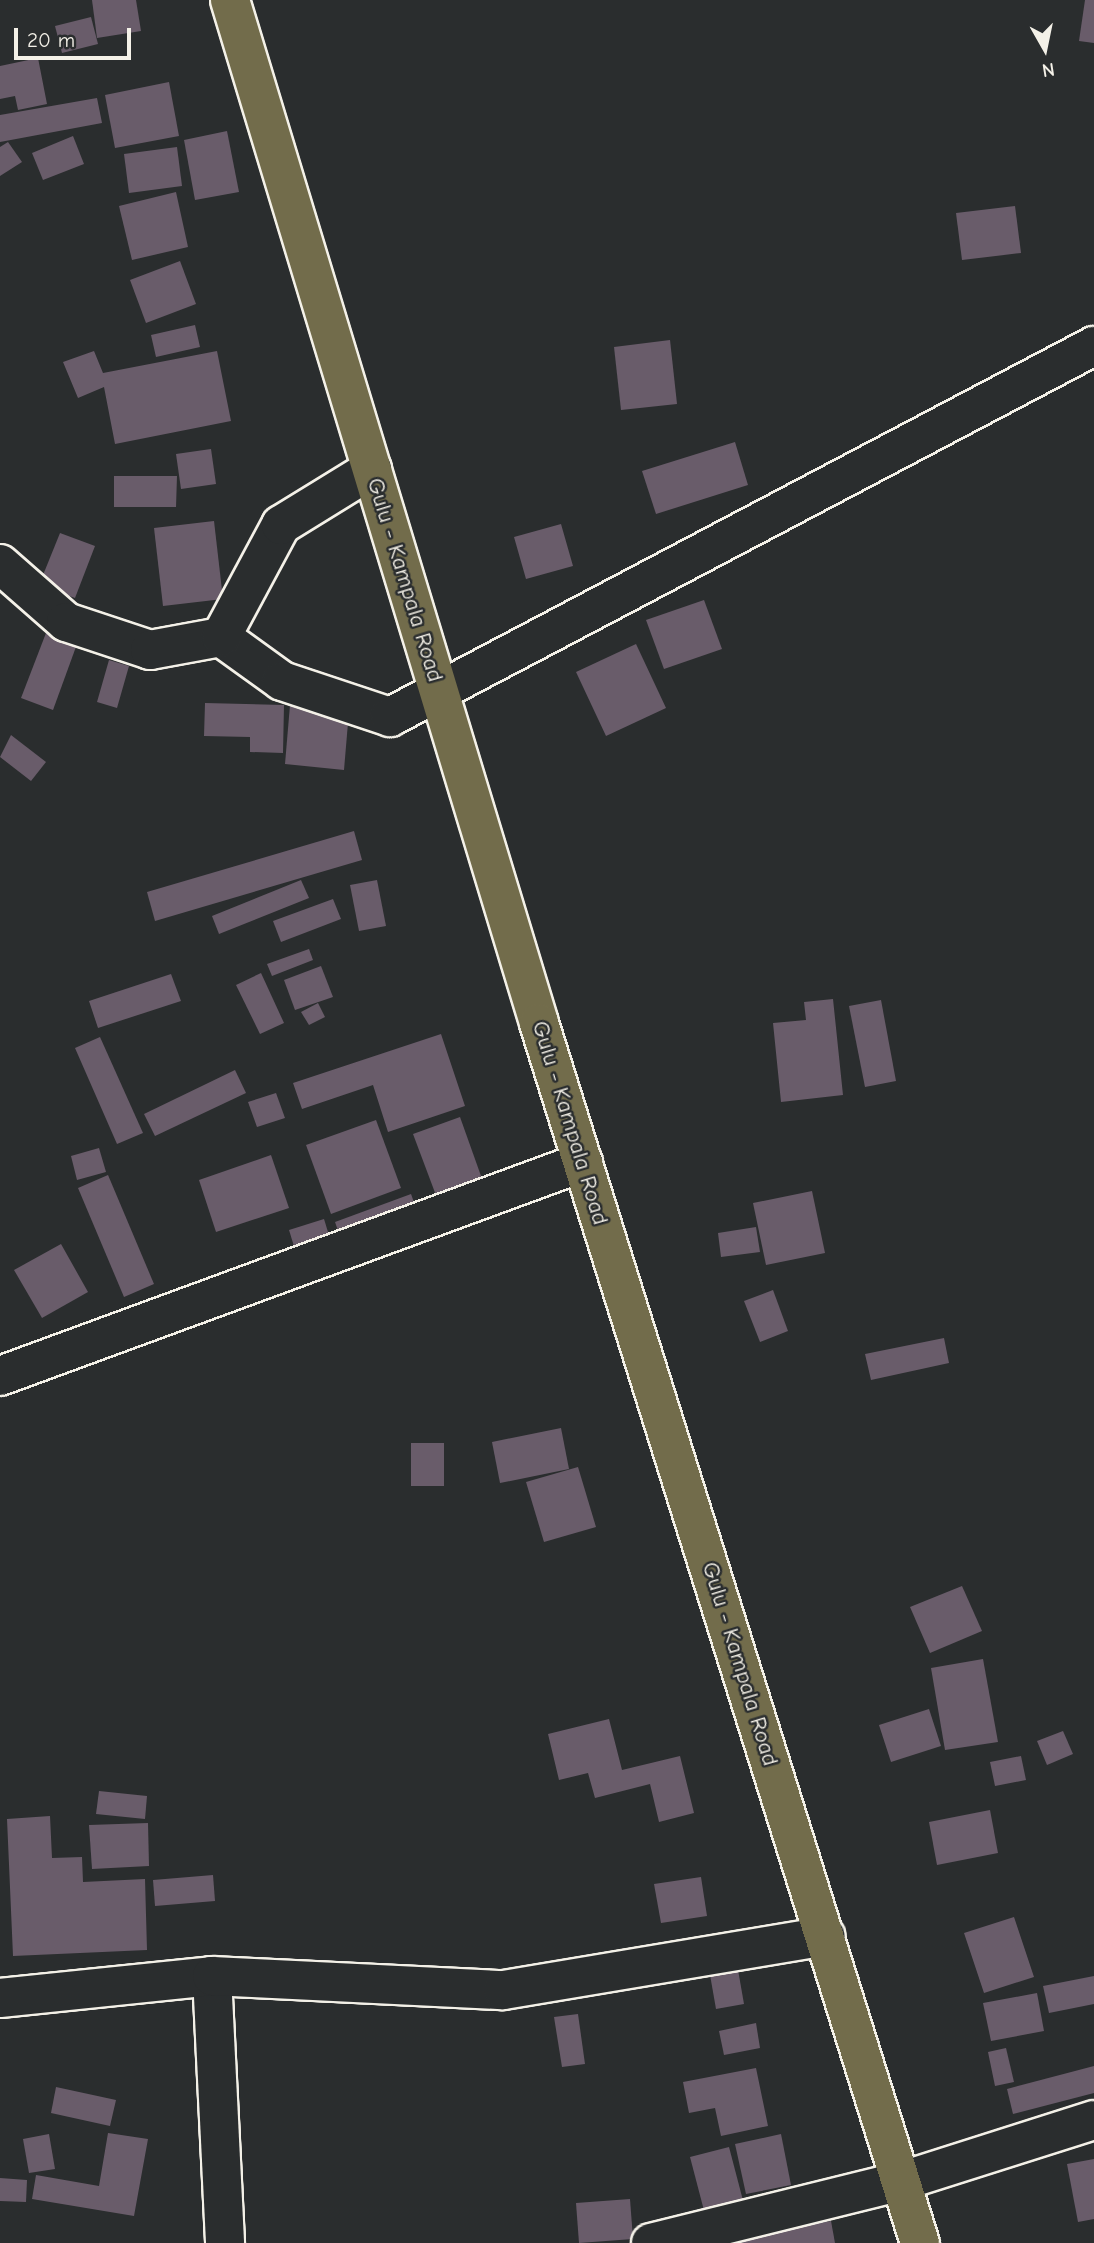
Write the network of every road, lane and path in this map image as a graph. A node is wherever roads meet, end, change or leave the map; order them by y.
1 (230, 0) edge
2 (1094, 346) edge
3 (372, 469) junction
4 (0, 564) edge
5 (221, 637) junction
6 (439, 693) junction
7 (583, 1162) junction
8 (0, 1376) edge
9 (825, 1936) junction
10 (212, 1976) junction
11 (0, 1998) edge
12 (1094, 2120) edge
13 (902, 2181) junction
14 (225, 2243) edge
15 (651, 2243) edge
16 (920, 2243) edge

1 - 3 main road, Gulu - Kampala Road
2 - 6 street
3 - 5 street
3 - 6 main road, Gulu - Kampala Road
4 - 5 street
5 - 6 street
6 - 7 main road, Gulu - Kampala Road
7 - 8 street
7 - 9 main road, Gulu - Kampala Road
9 - 10 street
9 - 13 main road, Gulu - Kampala Road
10 - 11 street
10 - 14 street
12 - 13 street
13 - 15 street
13 - 16 main road, Gulu - Kampala Road

